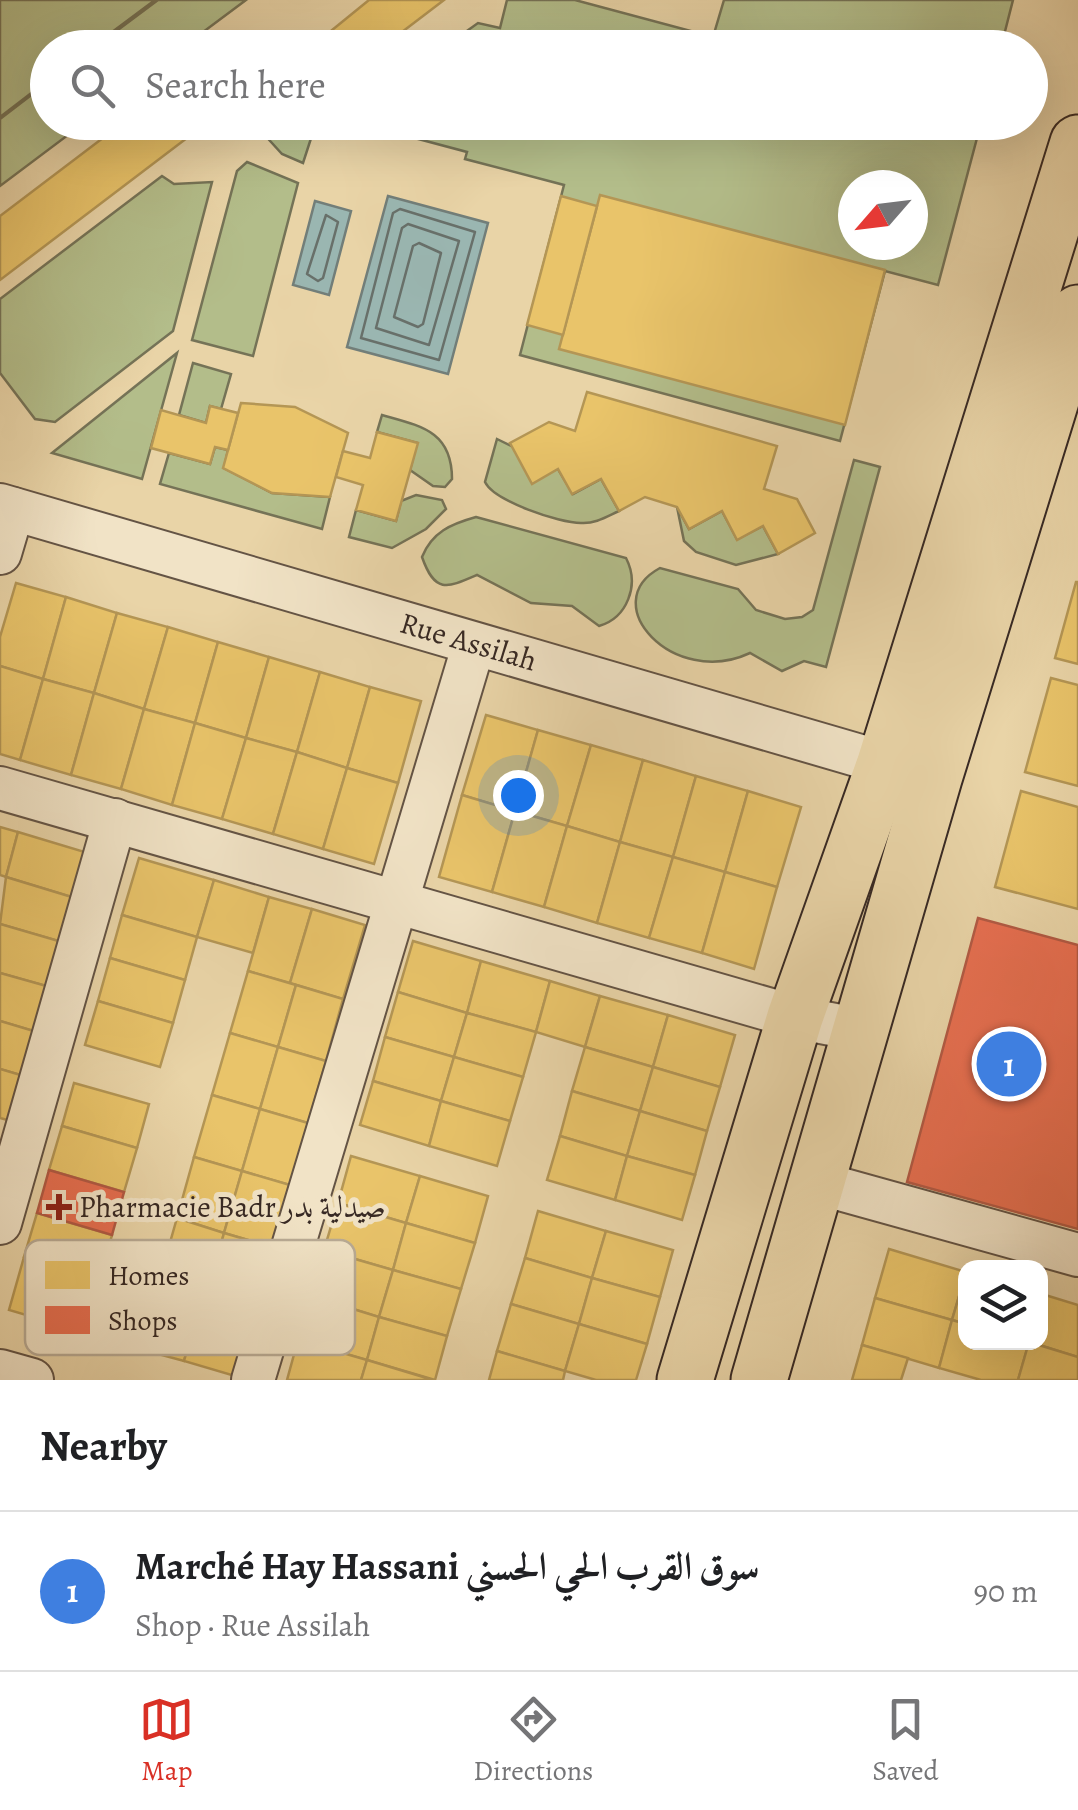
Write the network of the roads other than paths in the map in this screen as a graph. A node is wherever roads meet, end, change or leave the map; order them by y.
1 (1078, 143) edge
2 (1078, 313) edge
3 (6, 507) edge
4 (0, 553) edge
5 (474, 644) junction
6 (909, 770) junction
7 (0, 788) edge
8 (115, 820) junction
9 (398, 899) junction
10 (795, 1016) junction
11 (862, 1030) junction
12 (815, 1182) junction
13 (0, 1223) edge
14 (296, 1240) edge
15 (1078, 1256) edge
16 (261, 1355) edge
17 (0, 1371) edge
18 (32, 1380) edge
19 (254, 1380) edge
20 (685, 1380) edge
21 (758, 1380) edge

1 - 6 main road
2 - 6 main road
3 - 4 street
3 - 5 street, Rue Assilah
5 - 6 street, Rue Assilah
5 - 9 street
6 - 10 main road
6 - 11 main road
7 - 8 street
8 - 9 street
8 - 13 street
9 - 10 street
9 - 14 street
10 - 11 street
10 - 20 main road
11 - 12 main road
12 - 15 street
12 - 21 main road
16 - 19 street
17 - 18 street

